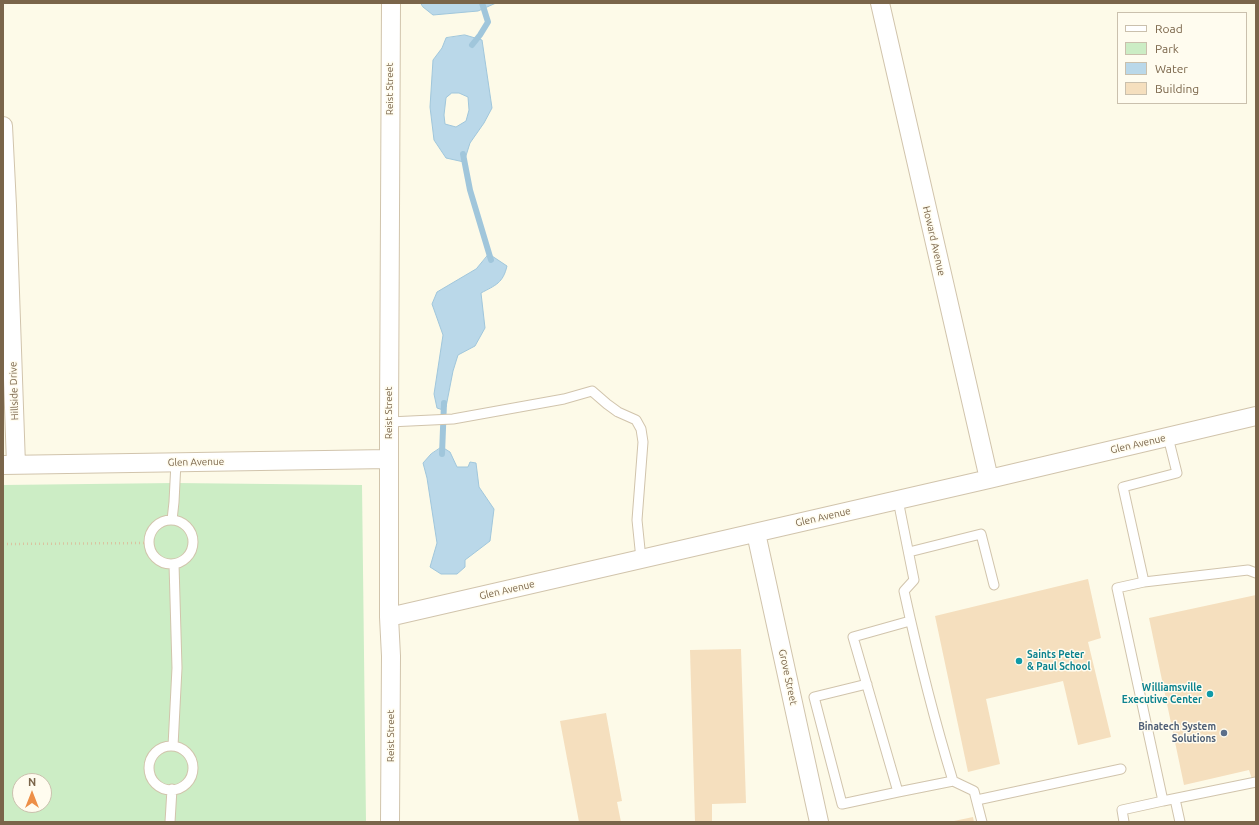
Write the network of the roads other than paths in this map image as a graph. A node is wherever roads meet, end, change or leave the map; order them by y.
1 (391, 3) edge
2 (880, 3) edge
3 (3, 126) edge
4 (1256, 416) edge
5 (388, 422) junction
6 (1168, 437) junction
7 (388, 459) junction
8 (176, 462) junction
9 (10, 465) edge
10 (989, 479) junction
11 (898, 500) junction
12 (172, 520) junction
13 (756, 533) junction
14 (909, 552) junction
15 (641, 559) junction
16 (174, 564) junction
17 (1256, 573) edge
18 (1144, 582) junction
19 (994, 585) dead end
20 (389, 617) junction
21 (910, 621) junction
22 (867, 684) junction
23 (173, 746) junction
24 (1121, 769) dead end
25 (953, 781) junction
26 (1256, 782) edge
27 (172, 789) junction
28 (898, 792) junction
29 (1175, 799) junction
30 (976, 800) junction
31 (1163, 801) junction
32 (170, 822) edge
33 (390, 822) edge
34 (819, 822) edge
35 (982, 822) edge
36 (1124, 822) edge
37 (1180, 822) edge

1 - 5 street, Reist Street
2 - 10 street, Howard Avenue
3 - 9 street, Hillside Drive
4 - 6 street, Glen Avenue
5 - 7 street, Reist Street
5 - 15 lane
6 - 10 street, Glen Avenue
6 - 18 lane
7 - 8 street, Glen Avenue
7 - 20 street, Reist Street
8 - 9 street, Glen Avenue
8 - 12 lane
10 - 11 street, Glen Avenue
11 - 13 street, Glen Avenue
11 - 14 lane
12 - 16 lane
12 - 16 lane
13 - 15 street, Glen Avenue
13 - 34 street, Grove Street
14 - 19 lane
14 - 21 lane
15 - 20 street, Glen Avenue
16 - 23 lane
17 - 18 lane
18 - 31 lane
20 - 33 street, Reist Street
21 - 22 lane
21 - 25 lane
22 - 28 lane
22 - 28 lane
23 - 27 lane
23 - 27 lane
24 - 30 lane
25 - 28 lane
25 - 30 lane
26 - 29 lane
27 - 32 lane
29 - 31 lane
29 - 37 lane
30 - 35 lane
31 - 36 lane

